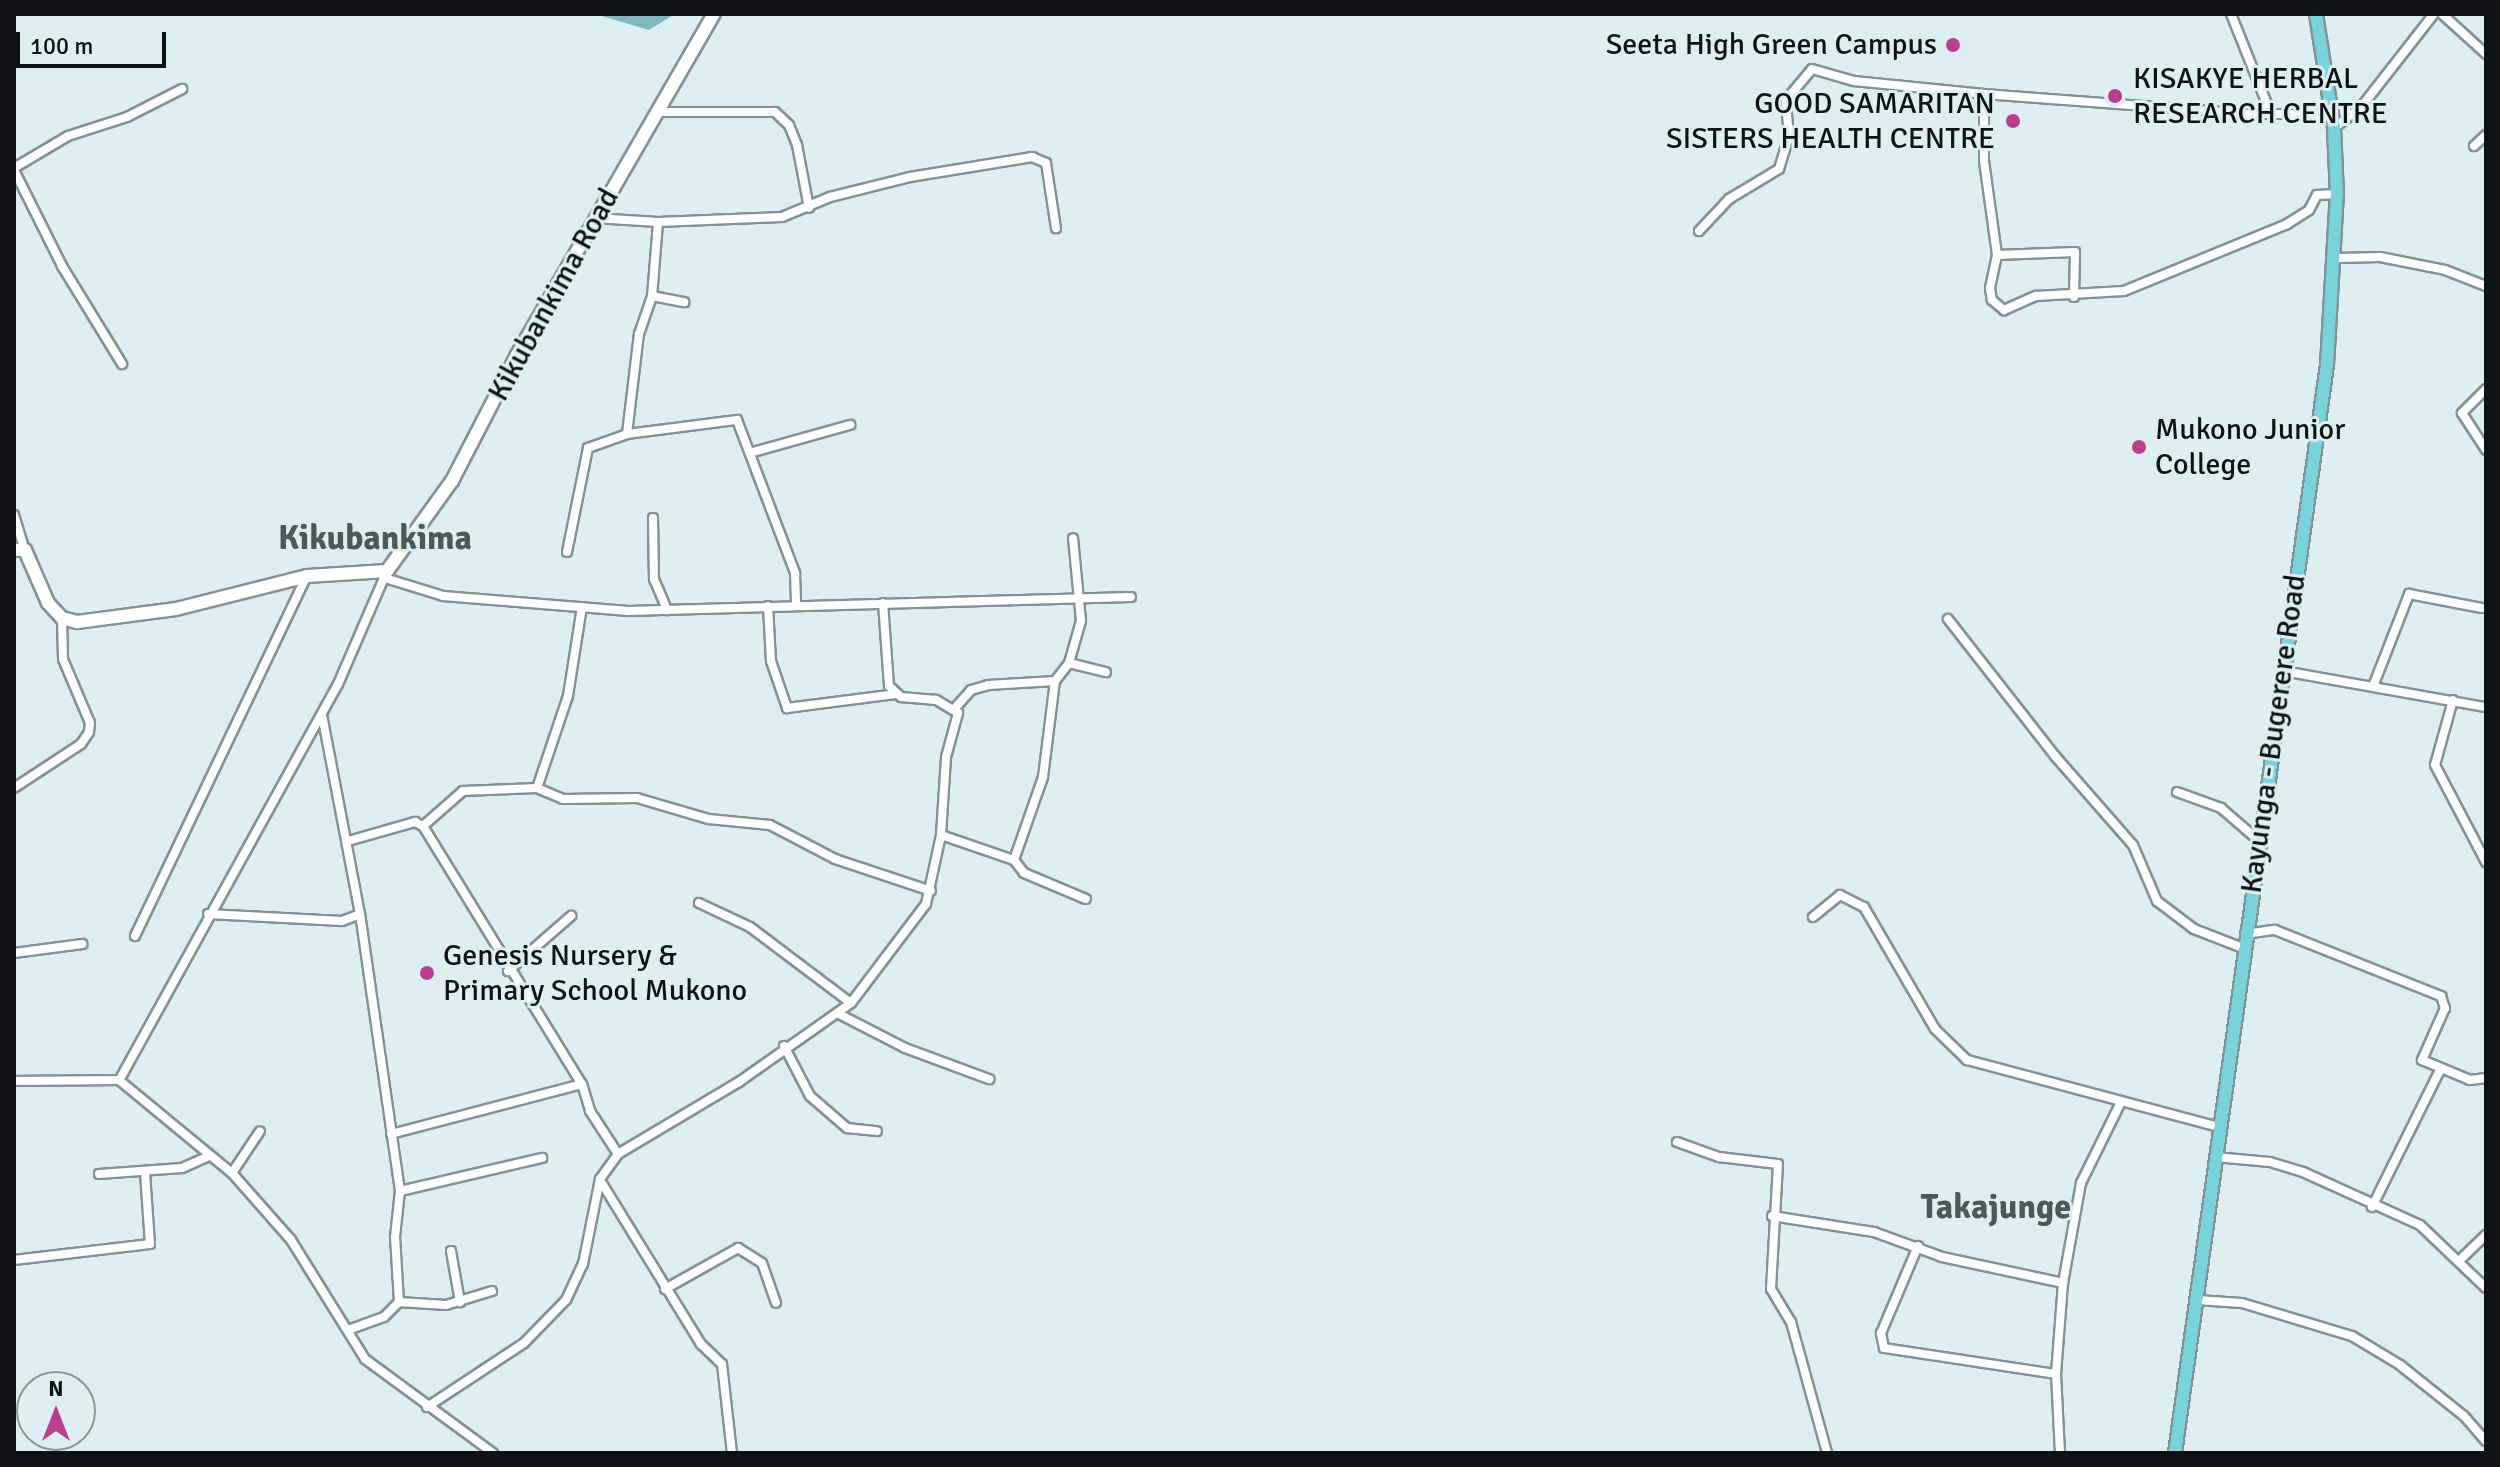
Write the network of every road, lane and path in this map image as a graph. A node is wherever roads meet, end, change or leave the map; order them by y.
1 (714, 14) edge
2 (2231, 14) edge
3 (2316, 14) edge
4 (2434, 14) edge
5 (2442, 14) edge
6 (2486, 54) edge
7 (182, 89) dead end
8 (1984, 94) junction
9 (657, 112) junction
10 (2271, 114) junction
11 (2333, 114) junction
12 (2334, 128) junction
13 (2486, 135) edge
14 (2474, 146) dead end
15 (14, 169) edge
16 (2337, 194) junction
17 (809, 208) junction
18 (595, 218) junction
19 (658, 222) junction
20 (1056, 228) dead end
21 (1699, 231) dead end
22 (1997, 255) junction
23 (2337, 258) junction
24 (2486, 286) edge
25 (652, 296) junction
26 (2074, 297) junction
27 (684, 302) dead end
28 (122, 364) dead end
29 (2486, 389) edge
30 (850, 425) dead end
31 (627, 434) junction
32 (2486, 450) edge
33 (753, 452) junction
34 (14, 515) edge
35 (653, 518) dead end
36 (1073, 538) dead end
37 (19, 550) edge
38 (567, 552) dead end
39 (386, 575) junction
40 (307, 576) junction
41 (1078, 596) junction
42 (1131, 597) dead end
43 (883, 603) junction
44 (768, 606) junction
45 (796, 606) junction
46 (582, 607) junction
47 (2482, 608) dead end
48 (667, 610) junction
49 (62, 618) junction
50 (1948, 619) dead end
51 (1069, 663) junction
52 (2283, 671) junction
53 (1106, 672) dead end
54 (1055, 681) junction
55 (2374, 684) junction
56 (897, 694) junction
57 (2453, 700) junction
58 (2486, 707) edge
59 (955, 708) junction
60 (322, 714) junction
61 (14, 788) edge
62 (537, 788) junction
63 (2177, 792) dead end
64 (423, 826) junction
65 (941, 835) junction
66 (2258, 840) junction
67 (348, 841) junction
68 (1014, 860) junction
69 (2486, 862) edge
70 (931, 891) junction
71 (1086, 899) dead end
72 (699, 903) dead end
73 (208, 914) junction
74 (360, 914) junction
75 (571, 916) dead end
76 (1813, 917) dead end
77 (2245, 934) junction
78 (135, 936) dead end
79 (82, 944) dead end
80 (2243, 948) junction
81 (14, 953) edge
82 (508, 971) junction
83 (851, 1003) junction
84 (837, 1013) junction
85 (784, 1046) junction
86 (2440, 1070) junction
87 (2486, 1078) edge
88 (989, 1079) dead end
89 (119, 1080) junction
90 (14, 1081) edge
91 (582, 1084) junction
92 (2121, 1102) junction
93 (2218, 1127) junction
94 (260, 1131) dead end
95 (877, 1131) dead end
96 (391, 1134) junction
97 (1677, 1142) dead end
98 (618, 1154) junction
99 (209, 1156) junction
100 (2215, 1157) junction
101 (542, 1158) dead end
102 (145, 1172) junction
103 (232, 1173) junction
104 (99, 1174) dead end
105 (600, 1179) junction
106 (400, 1191) junction
107 (2372, 1207) junction
108 (1772, 1216) junction
109 (2486, 1235) edge
110 (1918, 1246) junction
111 (451, 1251) dead end
112 (14, 1260) edge
113 (2460, 1260) junction
114 (2063, 1283) junction
115 (2486, 1288) edge
116 (665, 1289) junction
117 (492, 1291) dead end
118 (2197, 1300) junction
119 (399, 1302) junction
120 (460, 1302) junction
121 (776, 1303) dead end
122 (348, 1330) junction
123 (2056, 1374) junction
124 (427, 1407) junction
125 (2486, 1441) edge
126 (493, 1453) edge
127 (732, 1453) edge
128 (1827, 1453) edge
129 (2060, 1453) edge
130 (2175, 1453) edge

1 - 9 street, Kikubankima Road
2 - 10 street
3 - 11 main road, Kayunga - Bugerere Road
4 - 12 street
5 - 6 street
7 - 15 street
8 - 10 street
8 - 21 street
8 - 22 street
9 - 17 street
9 - 18 street, Kikubankima Road
10 - 11 street
11 - 12 main road, Kayunga - Bugerere Road
12 - 16 main road, Kayunga - Bugerere Road
13 - 14 street
15 - 28 street
16 - 23 main road, Kayunga - Bugerere Road
16 - 26 street
17 - 19 street
17 - 20 street
18 - 19 street
18 - 39 street, Kikubankima Road
19 - 25 street
22 - 26 street
22 - 26 street
23 - 24 street
23 - 52 main road, Kayunga - Bugerere Road
25 - 27 street
25 - 31 street
29 - 32 street
30 - 33 street
31 - 33 street
31 - 38 street
33 - 45 street
34 - 37 street
35 - 48 street
36 - 41 street
37 - 49 street
39 - 40 street
39 - 46 street
39 - 60 street
40 - 49 street
40 - 78 street
41 - 42 street
41 - 43 street
41 - 51 street
43 - 45 street
43 - 56 street
44 - 45 street
44 - 48 street
44 - 56 street
46 - 48 street
46 - 62 street
47 - 55 street
49 - 61 street
50 - 80 street
51 - 53 street
51 - 54 street
52 - 55 street
52 - 66 main road, Kayunga - Bugerere Road
54 - 59 street
54 - 68 street
55 - 57 street
56 - 59 street
57 - 58 street
57 - 69 street
59 - 65 street
60 - 67 street
60 - 73 street
62 - 64 street
62 - 70 street
63 - 66 street
64 - 67 street
64 - 82 street
65 - 68 street
65 - 70 street
66 - 77 main road, Kayunga - Bugerere Road
67 - 74 street
68 - 71 street
70 - 83 street
72 - 83 street
73 - 74 street
73 - 89 street
74 - 96 street
75 - 82 street
76 - 92 street
77 - 80 main road, Kayunga - Bugerere Road
77 - 86 street
79 - 81 street
80 - 93 main road, Kayunga - Bugerere Road
82 - 91 street
83 - 84 street
84 - 85 street
84 - 88 street
85 - 95 street
85 - 98 street
86 - 87 street
86 - 107 street
89 - 90 street
89 - 99 street
91 - 96 street
91 - 98 street
92 - 93 street
92 - 114 street
93 - 100 main road, Kayunga - Bugerere Road
94 - 103 street
96 - 106 street
97 - 108 street
98 - 105 street
99 - 102 street
99 - 103 street
100 - 107 street
100 - 118 main road, Kayunga - Bugerere Road
101 - 106 street
102 - 104 street
102 - 112 street
103 - 122 street
105 - 116 street
105 - 124 street
106 - 119 street
107 - 113 street
108 - 110 street
108 - 128 street
109 - 113 street
110 - 114 street
110 - 123 street
111 - 120 street
113 - 115 street
114 - 123 street
116 - 121 street
116 - 127 street
117 - 120 street
118 - 125 street
118 - 130 main road, Kayunga - Bugerere Road
119 - 120 street
119 - 122 street
122 - 124 street
123 - 129 street
124 - 126 street

